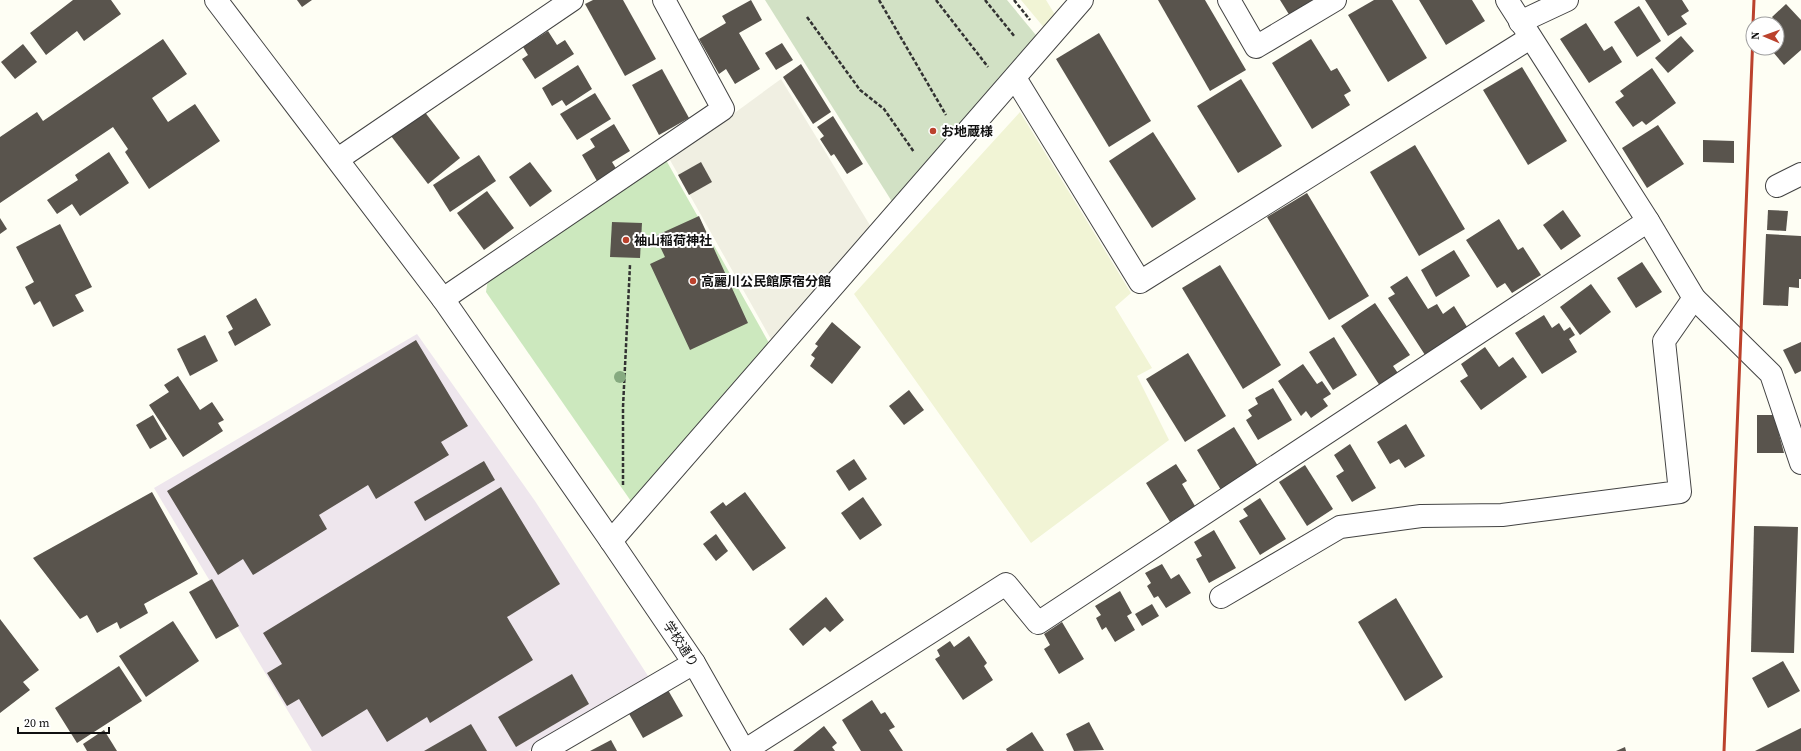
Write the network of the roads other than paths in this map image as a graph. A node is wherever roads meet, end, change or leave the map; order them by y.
1 (216, 0) edge
2 (572, 0) edge
3 (664, 0) edge
4 (1082, 0) edge
5 (1229, 0) edge
6 (1335, 0) edge
7 (1507, 0) edge
8 (1567, 0) edge
9 (1525, 30) junction
10 (1015, 78) junction
11 (338, 159) junction
12 (1801, 174) edge
13 (1777, 186) dead end
14 (1648, 221) junction
15 (1694, 298) junction
16 (443, 299) junction
17 (1801, 463) edge
18 (612, 541) junction
19 (1221, 597) dead end
20 (694, 663) junction
21 (543, 751) edge
22 (744, 751) edge

1 - 11 street, 学校通り
2 - 11 street
3 - 16 street
4 - 10 street
5 - 6 street
7 - 9 street
8 - 9 street
9 - 10 street
9 - 14 street
10 - 18 street
11 - 16 street, 学校通り
12 - 13 street
14 - 15 street
14 - 22 street
15 - 17 street
15 - 19 street
16 - 18 street, 学校通り
18 - 20 street, 学校通り
20 - 21 street
20 - 22 street, 学校通り

